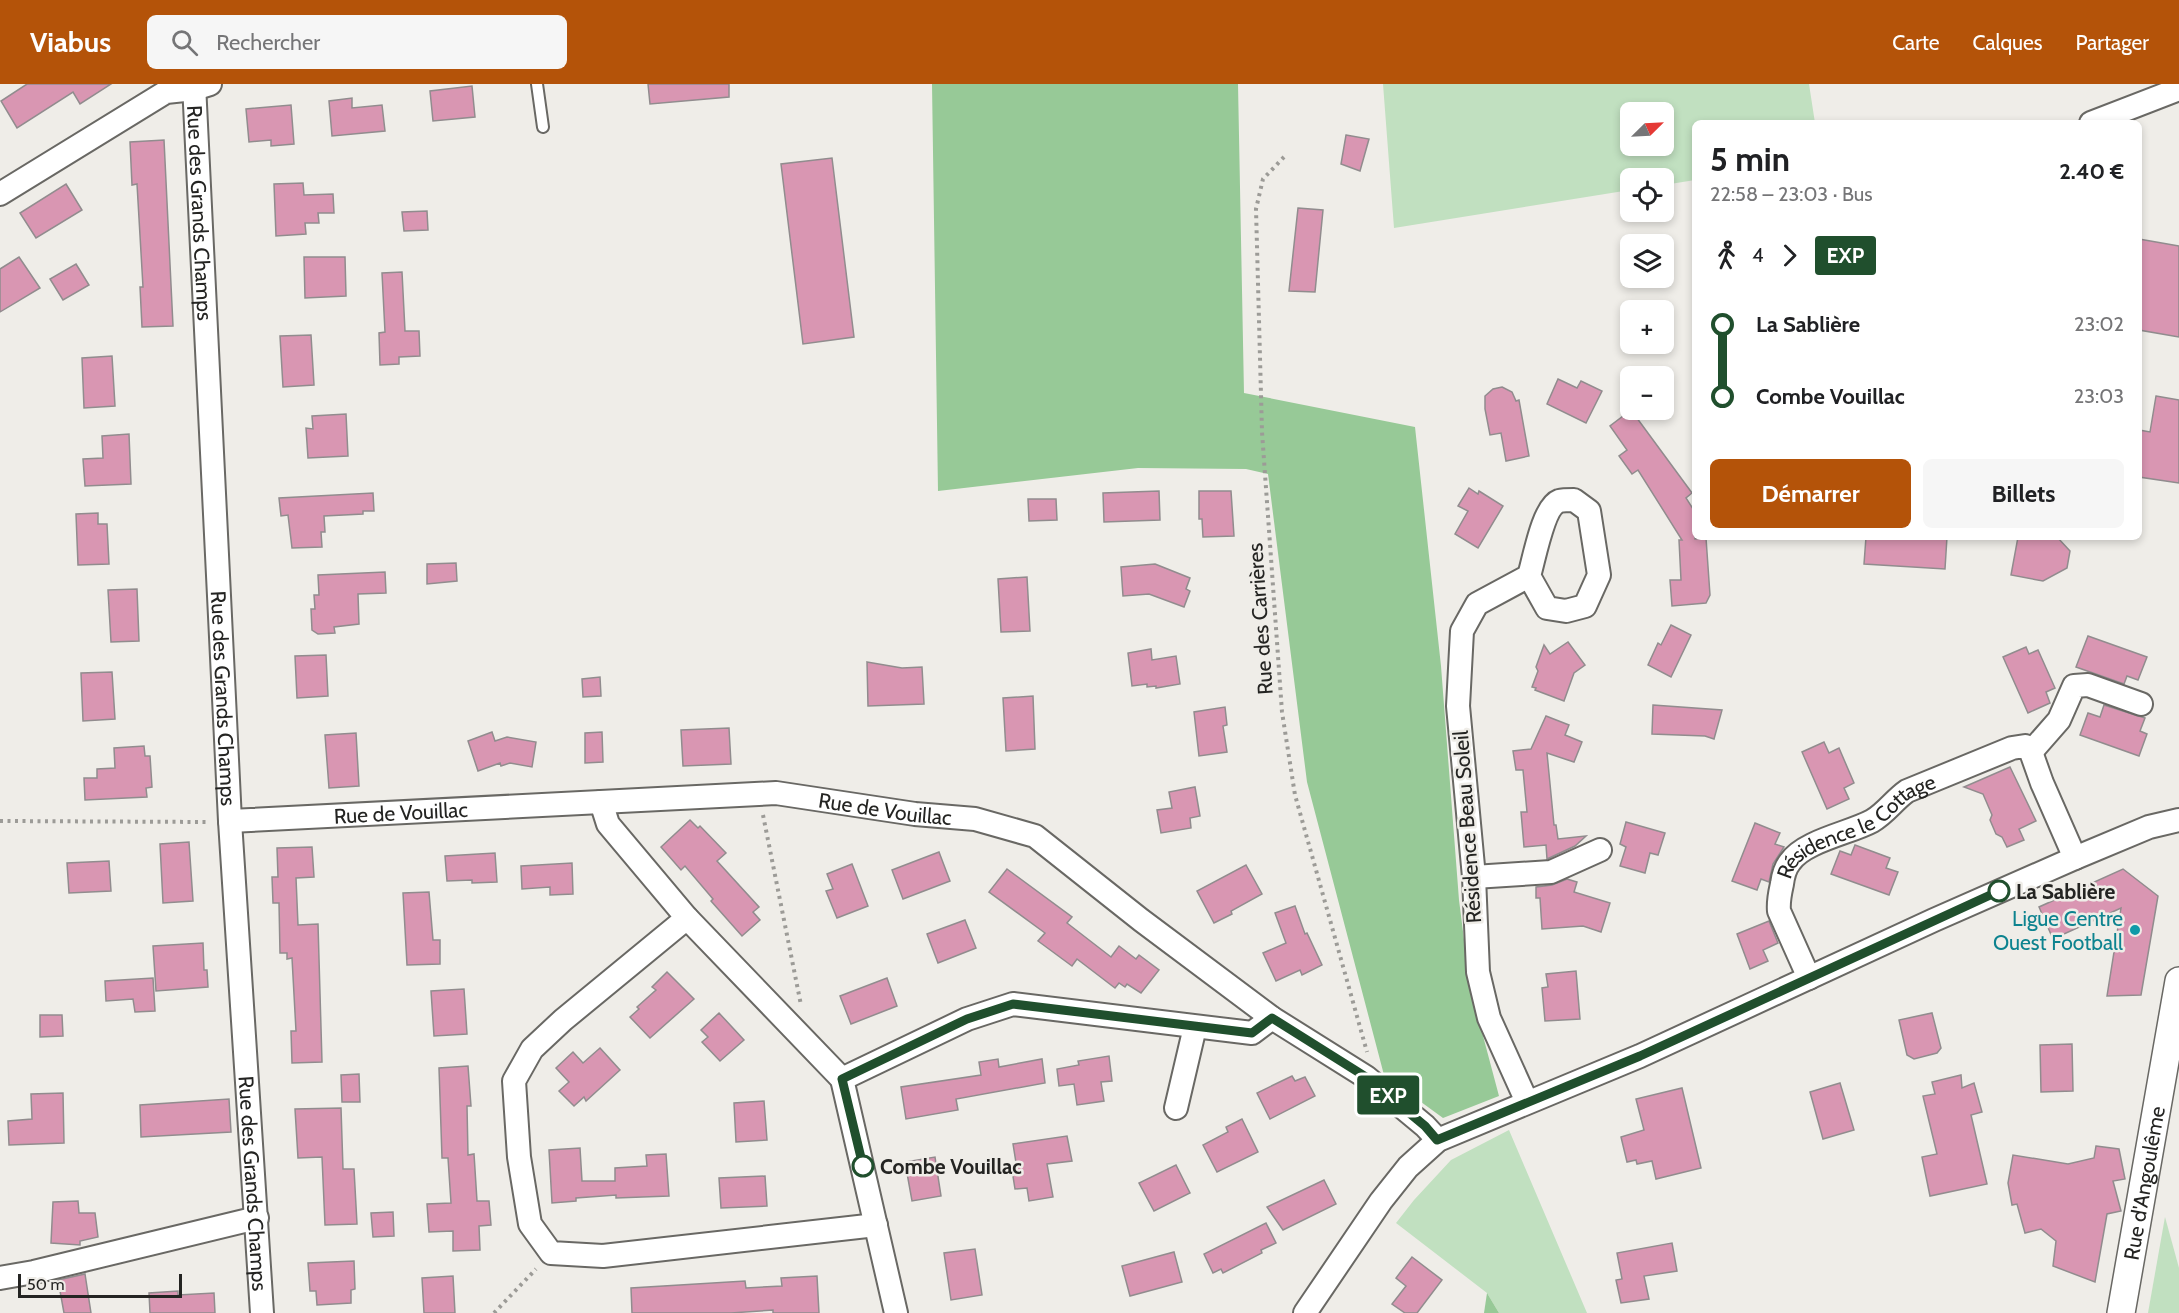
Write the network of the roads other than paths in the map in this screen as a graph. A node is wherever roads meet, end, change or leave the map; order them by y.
1 (537, 84) edge
2 (199, 86) edge
3 (2179, 89) edge
4 (2099, 120) edge
5 (543, 127) dead end
6 (0, 194) edge
7 (1529, 576) junction
8 (2142, 704) dead end
9 (2031, 752) junction
10 (601, 802) junction
11 (2179, 820) edge
12 (230, 822) junction
13 (1600, 850) dead end
14 (2075, 858) junction
15 (1474, 877) junction
16 (687, 918) junction
17 (1809, 978) junction
18 (2179, 981) edge
19 (1272, 1018) junction
20 (1195, 1027) junction
21 (842, 1079) junction
22 (1527, 1102) junction
23 (1176, 1108) dead end
24 (1437, 1140) junction
25 (257, 1218) junction
26 (876, 1225) junction
27 (0, 1278) edge
28 (262, 1313) edge
29 (896, 1313) edge
30 (1305, 1313) edge
31 (2121, 1313) edge

1 - 5 lane
2 - 6 street
2 - 12 street, Rue des Grands Champs
3 - 4 street
7 - 7 street
7 - 15 street, Résidence Beau Soleil
8 - 9 street
9 - 14 street
9 - 17 street, Résidence le Cottage
10 - 12 street, Rue de Vouillac
10 - 16 street
10 - 19 street, Rue de Vouillac
11 - 14 street
12 - 25 street, Rue des Grands Champs
13 - 15 street
14 - 17 street
15 - 22 street, Résidence Beau Soleil
16 - 21 street
16 - 26 street
17 - 22 street
18 - 31 street, Rue d'Angoulême
19 - 20 street
19 - 24 street, Rue de Vouillac
20 - 21 street
20 - 23 street
21 - 26 street
22 - 24 street
24 - 30 street
25 - 27 street
25 - 28 street, Rue des Grands Champs
26 - 29 street

